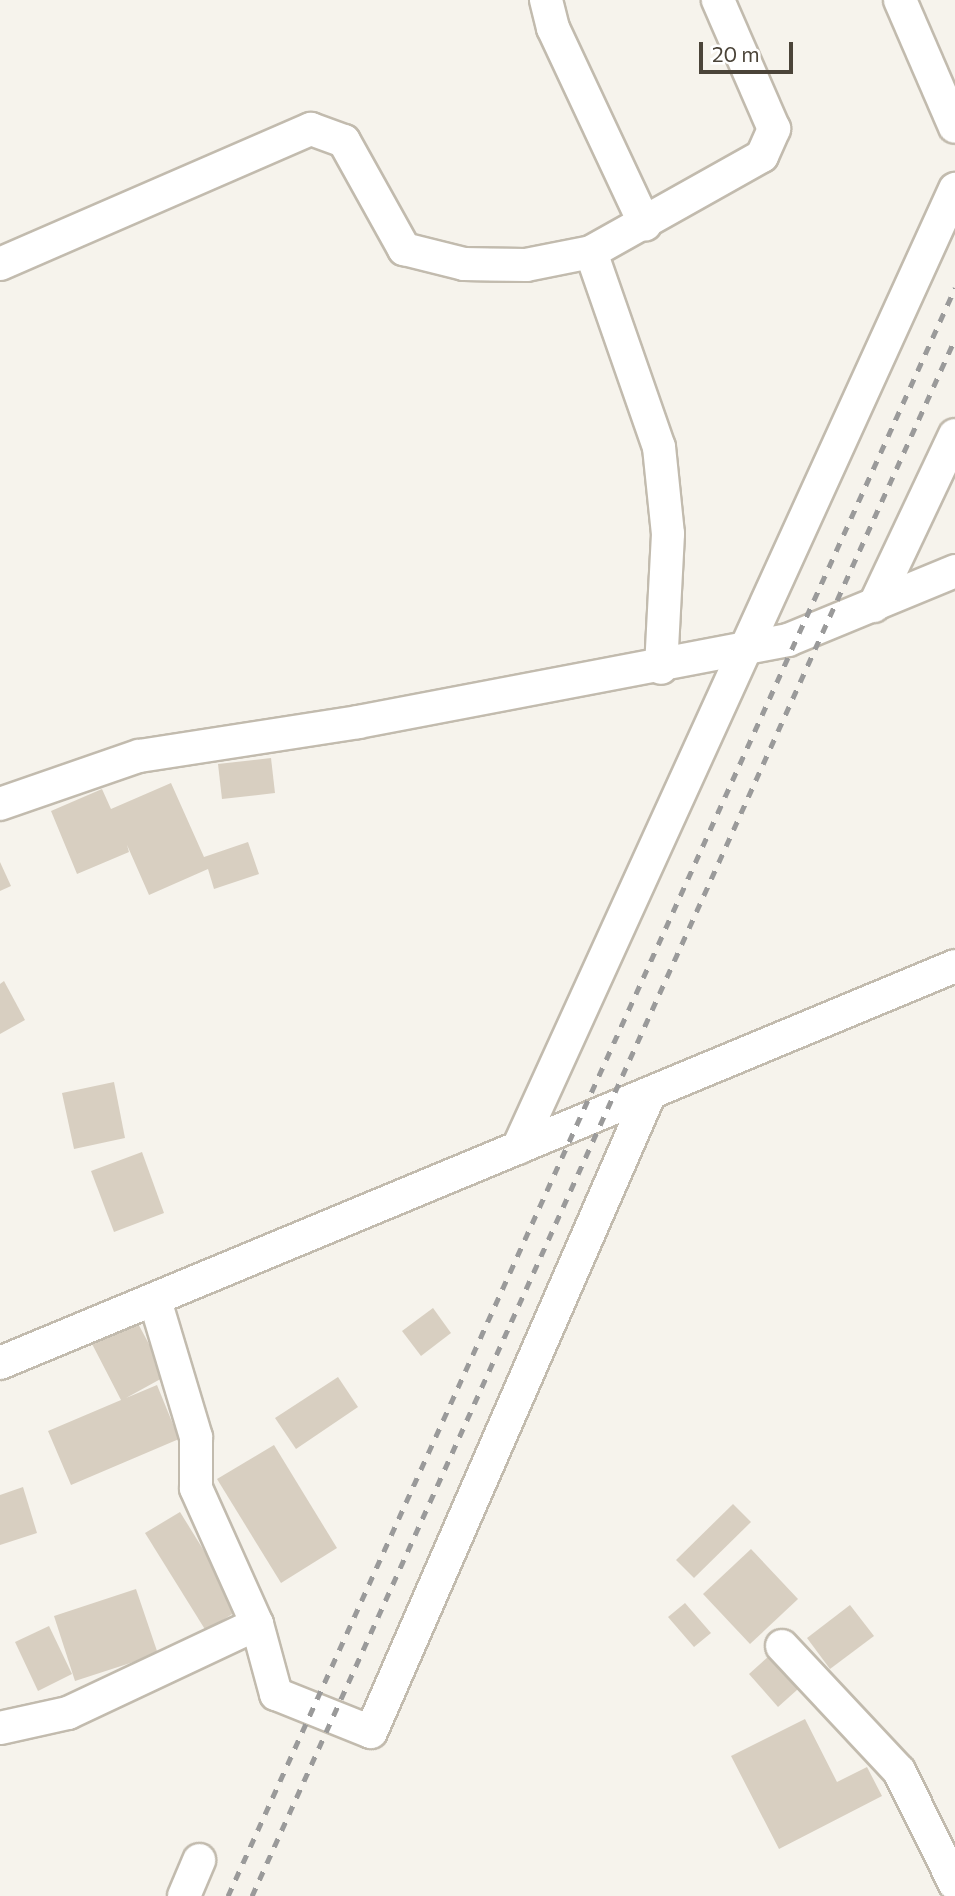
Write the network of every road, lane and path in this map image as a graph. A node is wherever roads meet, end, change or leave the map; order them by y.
1 (546, 0) edge
2 (718, 0) edge
3 (900, 0) edge
4 (955, 127) edge
5 (955, 189) edge
6 (645, 224) junction
7 (591, 252) junction
8 (0, 264) edge
9 (955, 435) edge
10 (955, 571) edge
11 (874, 606) junction
12 (744, 650) junction
13 (661, 668) junction
14 (0, 804) edge
15 (955, 966) edge
16 (650, 1093) junction
17 (518, 1148) junction
18 (155, 1300) junction
19 (0, 1363) edge
20 (257, 1625) junction
21 (782, 1646) dead end
22 (0, 1728) edge
23 (199, 1860) dead end
24 (955, 1884) edge
25 (184, 1896) edge

1 - 6 street
2 - 6 street
3 - 4 street
5 - 12 street
6 - 7 street
7 - 8 street
7 - 13 street
9 - 11 street
10 - 11 street
11 - 12 street
12 - 13 street
12 - 17 street
13 - 14 street
15 - 16 street
16 - 17 street
16 - 20 street
17 - 18 street
18 - 19 street
18 - 20 street
20 - 22 street
21 - 24 street
23 - 25 street

